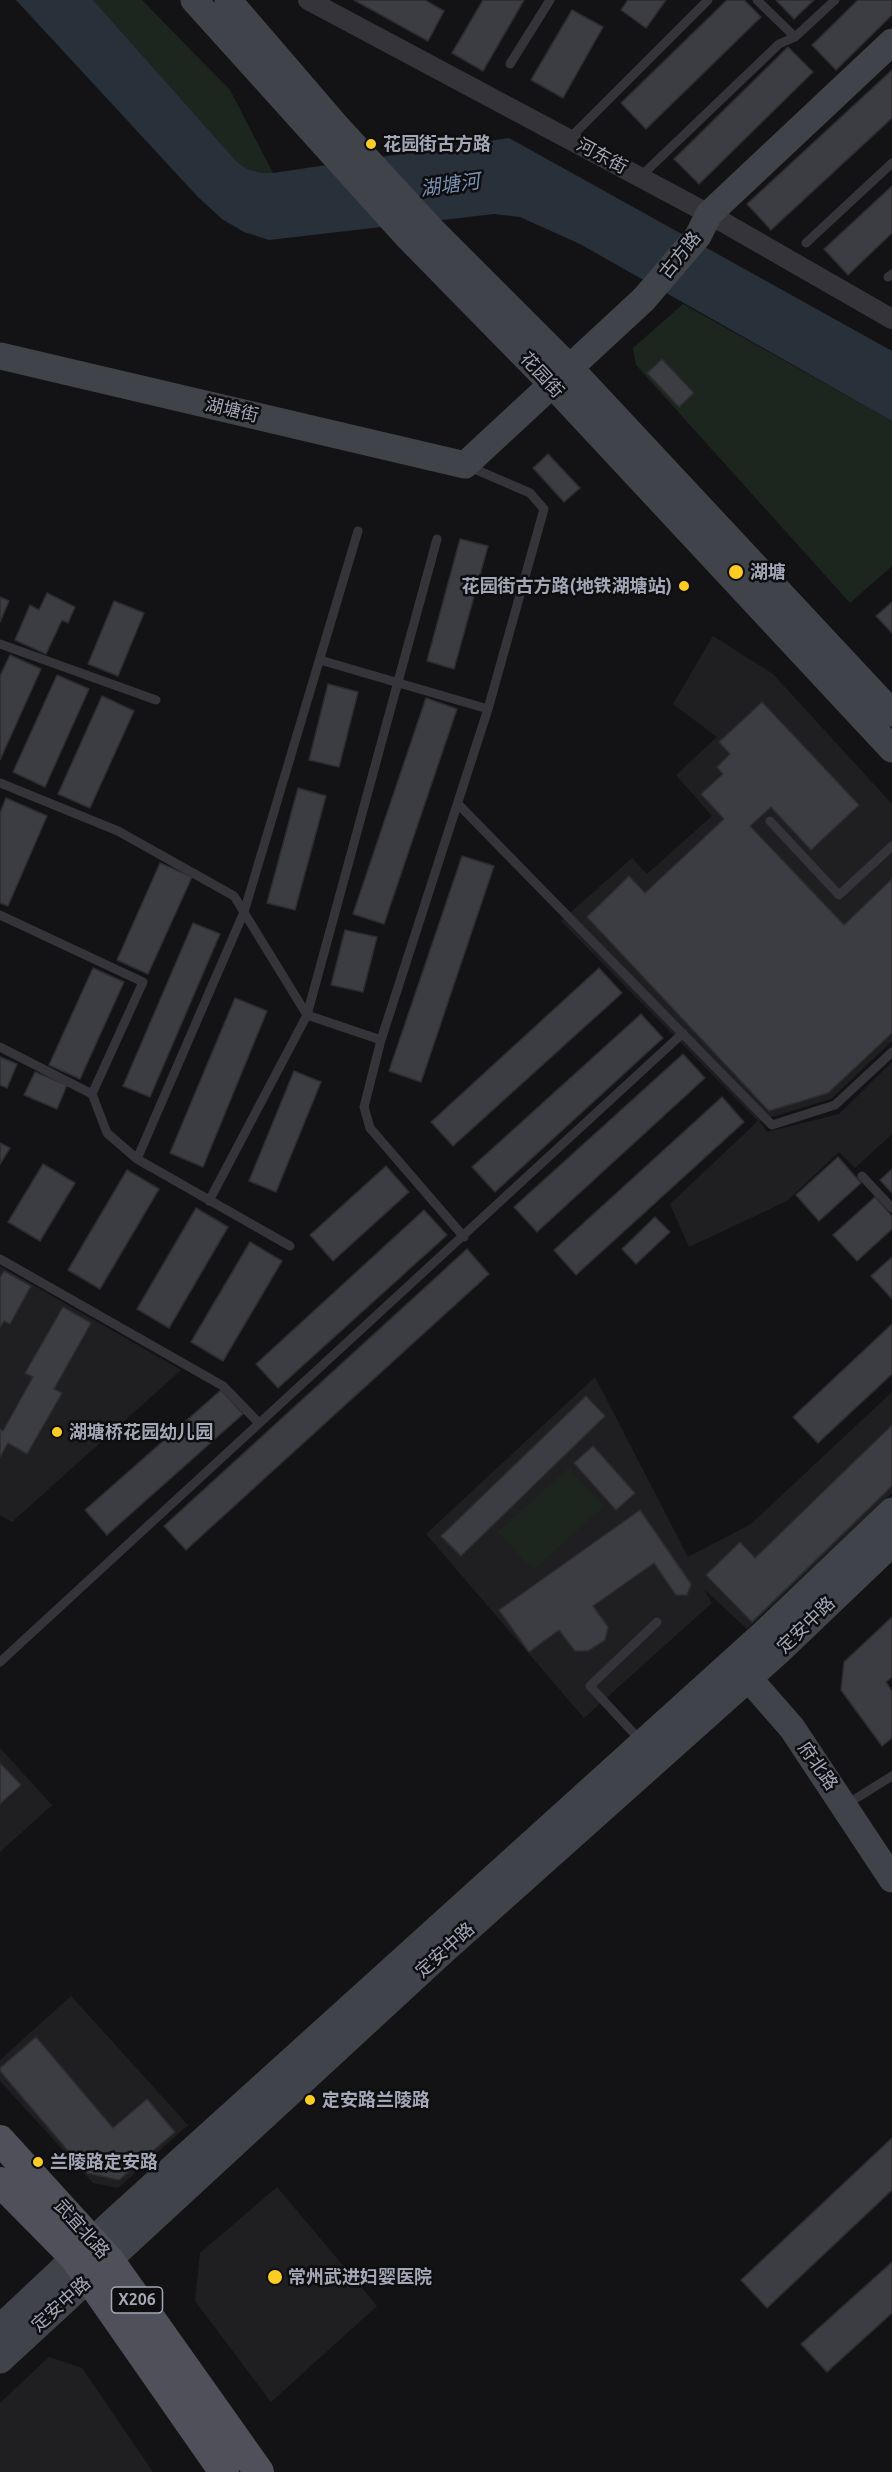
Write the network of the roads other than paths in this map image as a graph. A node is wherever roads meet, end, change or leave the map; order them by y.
1 (194, 0) edge
2 (228, 0) edge
3 (308, 0) edge
4 (550, 0) edge
5 (708, 0) edge
6 (757, 0) edge
7 (835, 0) edge
8 (795, 37) junction
9 (892, 42) edge
10 (510, 64) dead end
11 (331, 137) junction
12 (569, 139) junction
13 (892, 163) edge
14 (640, 177) junction
15 (704, 225) junction
16 (806, 243) dead end
17 (892, 319) edge
18 (0, 356) edge
19 (560, 375) junction
20 (465, 465) junction
21 (358, 531) dead end
22 (437, 539) dead end
23 (0, 644) edge
24 (320, 660) junction
25 (398, 683) junction
26 (156, 700) dead end
27 (488, 709) junction
28 (892, 713) edge
29 (892, 749) edge
30 (0, 783) edge
31 (458, 804) junction
32 (770, 821) dead end
33 (892, 846) edge
34 (244, 912) junction
35 (0, 915) edge
36 (307, 1015) junction
37 (683, 1033) junction
38 (381, 1040) junction
39 (0, 1047) edge
40 (892, 1052) edge
41 (92, 1094) junction
42 (137, 1159) junction
43 (862, 1176) dead end
44 (209, 1200) junction
45 (892, 1208) edge
46 (464, 1237) junction
47 (290, 1246) dead end
48 (0, 1259) edge
49 (260, 1423) junction
50 (892, 1511) edge
51 (892, 1543) edge
52 (657, 1622) dead end
53 (0, 1662) edge
54 (740, 1670) junction
55 (643, 1742) junction
56 (892, 1776) edge
57 (845, 1806) junction
58 (892, 1879) edge
59 (0, 2140) edge
60 (0, 2182) edge
61 (91, 2259) junction
62 (0, 2328) edge
63 (0, 2360) edge
64 (224, 2472) edge
65 (259, 2472) edge

1 - 11 main road, 花园街
2 - 11 main road, 花园街
3 - 12 street, 河东街
4 - 10 lane
5 - 12 lane
6 - 8 lane
7 - 8 lane
8 - 14 lane
9 - 15 main road, 古方路
11 - 19 main road, 花园街
12 - 14 street, 河东街
13 - 16 lane
14 - 15 street, 河东街
15 - 17 street, 河东街
15 - 19 main road, 古方路
18 - 20 main road, 湖塘街
19 - 20 main road, 古方路
19 - 28 main road, 花园街
19 - 29 main road, 花园街
20 - 27 lane
21 - 24 lane
22 - 25 lane
23 - 26 lane
24 - 25 lane
24 - 34 lane
25 - 27 lane
25 - 36 lane
27 - 31 lane
30 - 34 lane
31 - 37 lane
31 - 38 lane
32 - 33 lane
34 - 36 lane
34 - 42 lane
35 - 41 lane
36 - 38 lane
36 - 44 lane
37 - 40 lane
37 - 46 lane
38 - 46 lane
39 - 41 lane
41 - 42 lane
42 - 44 lane
43 - 45 lane
44 - 47 lane
46 - 49 lane
48 - 49 lane
49 - 53 lane
50 - 54 main road, 定安中路
51 - 54 main road, 定安中路
52 - 55 lane
54 - 55 main road, 定安中路
54 - 57 main road, 府北路
54 - 61 main road, 定安中路
55 - 61 main road, 定安中路
56 - 57 lane
57 - 58 main road, 府北路
59 - 61 main road, 武宜北路 / X206
60 - 61 main road, 武宜北路 / X206
61 - 62 main road, 定安中路
61 - 63 main road, 定安中路
61 - 64 main road, 武宜北路 / X206
61 - 65 main road, 武宜北路 / X206

